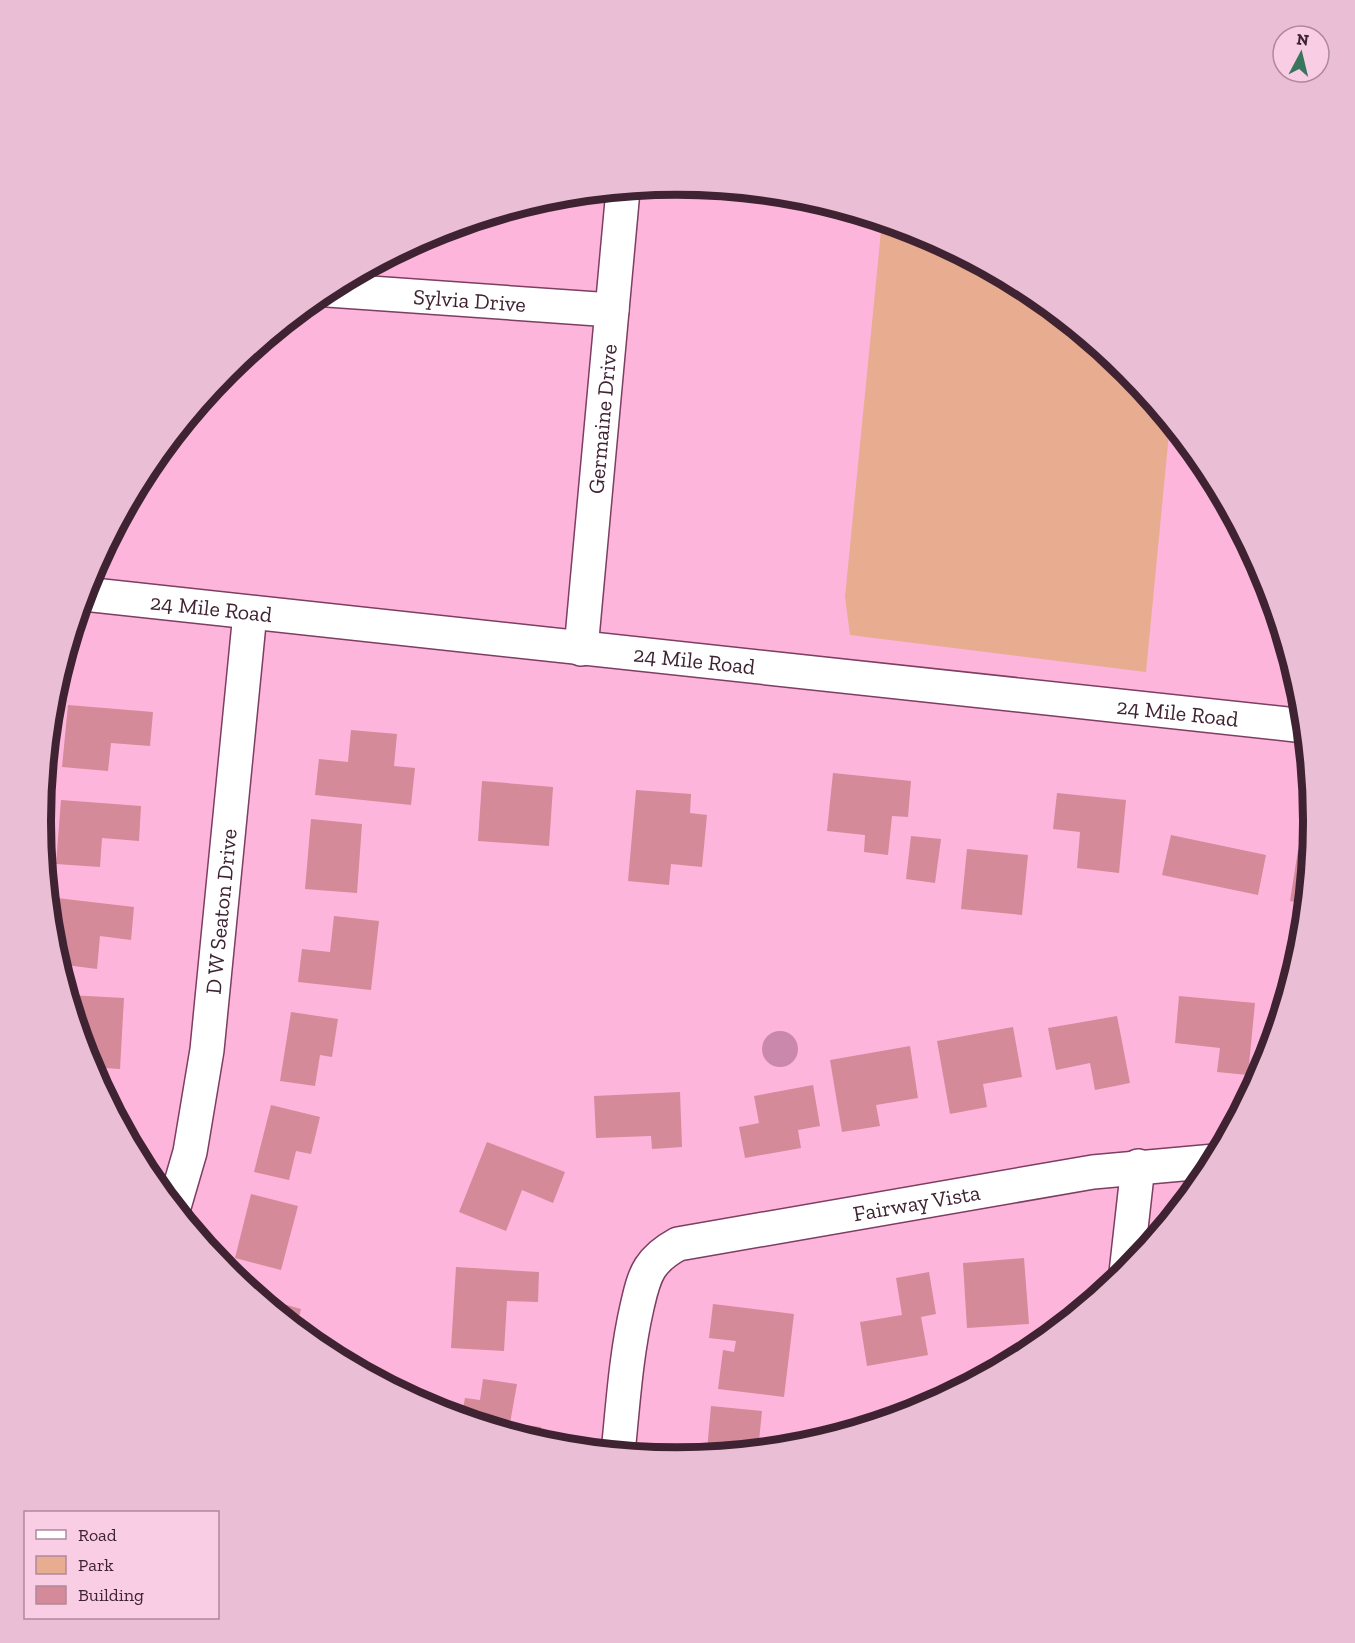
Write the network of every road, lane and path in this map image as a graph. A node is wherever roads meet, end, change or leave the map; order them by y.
1 (622, 197) edge
2 (345, 291) edge
3 (612, 310) junction
4 (94, 595) edge
5 (250, 613) junction
6 (581, 649) junction
7 (1296, 725) edge
8 (1203, 1162) edge
9 (1138, 1166) junction
10 (177, 1198) edge
11 (1128, 1258) edge
12 (619, 1445) edge

1 - 3 street, Germaine Drive
2 - 3 street, Sylvia Drive
3 - 6 street, Germaine Drive
4 - 5 street, 24 Mile Road
5 - 6 street, 24 Mile Road
5 - 10 street, D W Seaton Drive
6 - 7 street, 24 Mile Road
8 - 9 street, Fairway Vista
9 - 11 street
9 - 12 street, Fairway Vista

